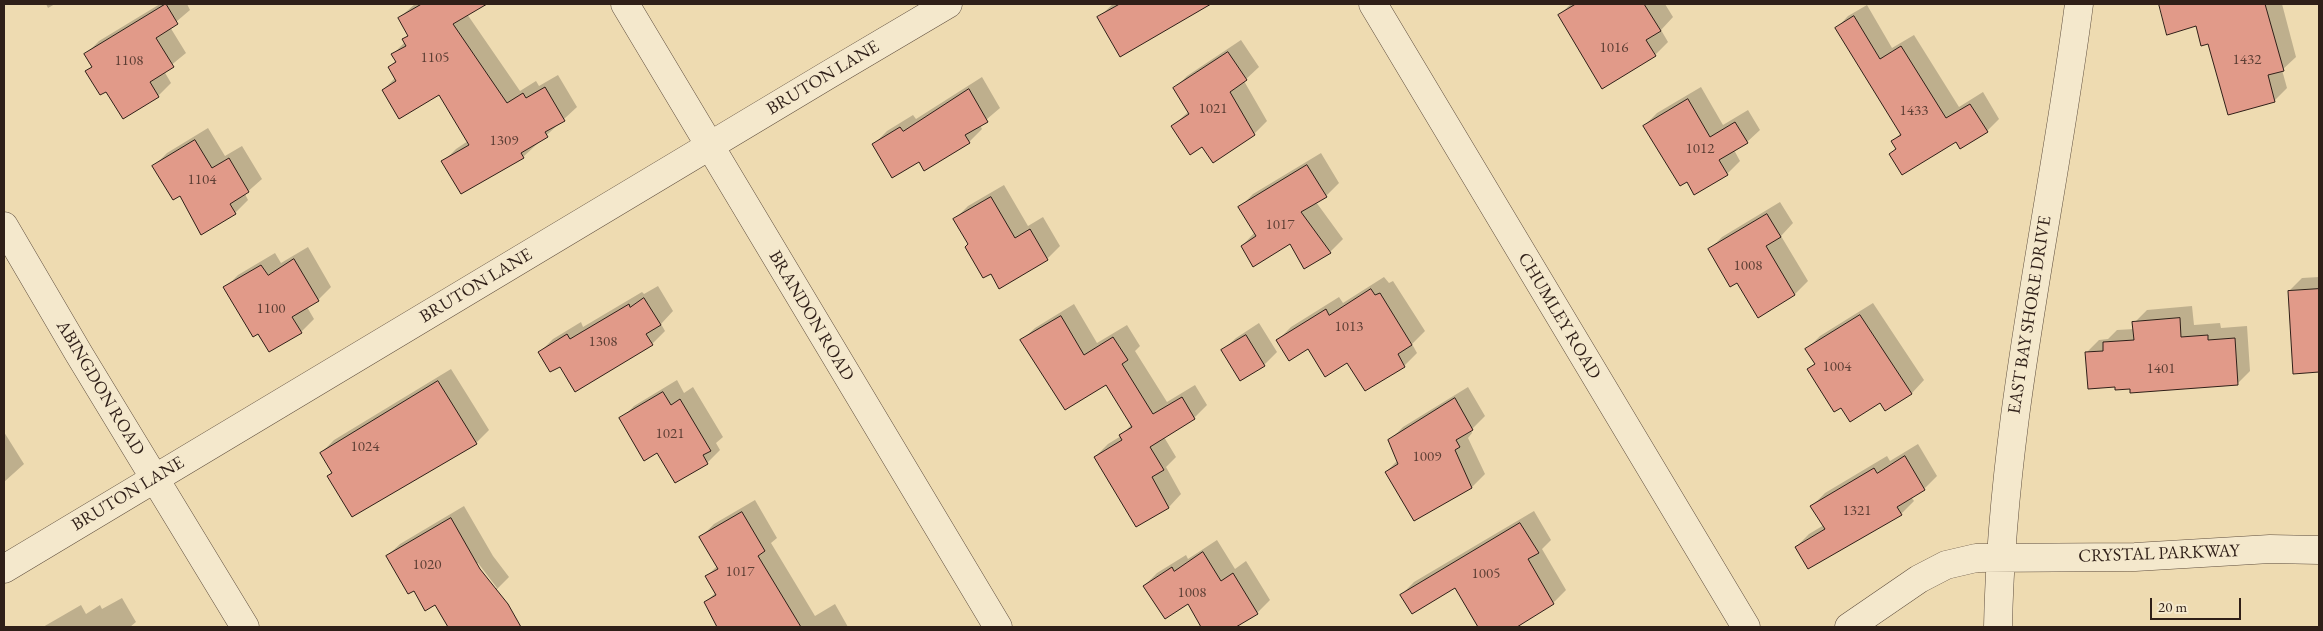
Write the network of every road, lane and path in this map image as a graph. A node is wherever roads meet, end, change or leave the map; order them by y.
1 (625, 4) edge
2 (948, 4) edge
3 (1373, 4) edge
4 (2079, 4) edge
5 (709, 145) junction
6 (4, 226) edge
7 (154, 479) junction
8 (2319, 550) edge
9 (2000, 557) junction
10 (4, 569) edge
11 (245, 627) edge
12 (998, 627) edge
13 (1746, 627) edge
14 (1849, 627) edge
15 (1998, 627) edge

1 - 5 street, BRANDON ROAD
2 - 5 street, BRUTON LANE
3 - 13 street, CHUMLEY ROAD
4 - 9 street, EAST BAY SHORE DRIVE
5 - 7 street, BRUTON LANE
5 - 12 street, BRANDON ROAD
6 - 7 street, ABINGDON ROAD
7 - 10 street, BRUTON LANE
7 - 11 street, ABINGDON ROAD
8 - 9 street, CRYSTAL PARKWAY
9 - 14 street, CRYSTAL PARKWAY
9 - 15 street, EAST BAY SHORE DRIVE

